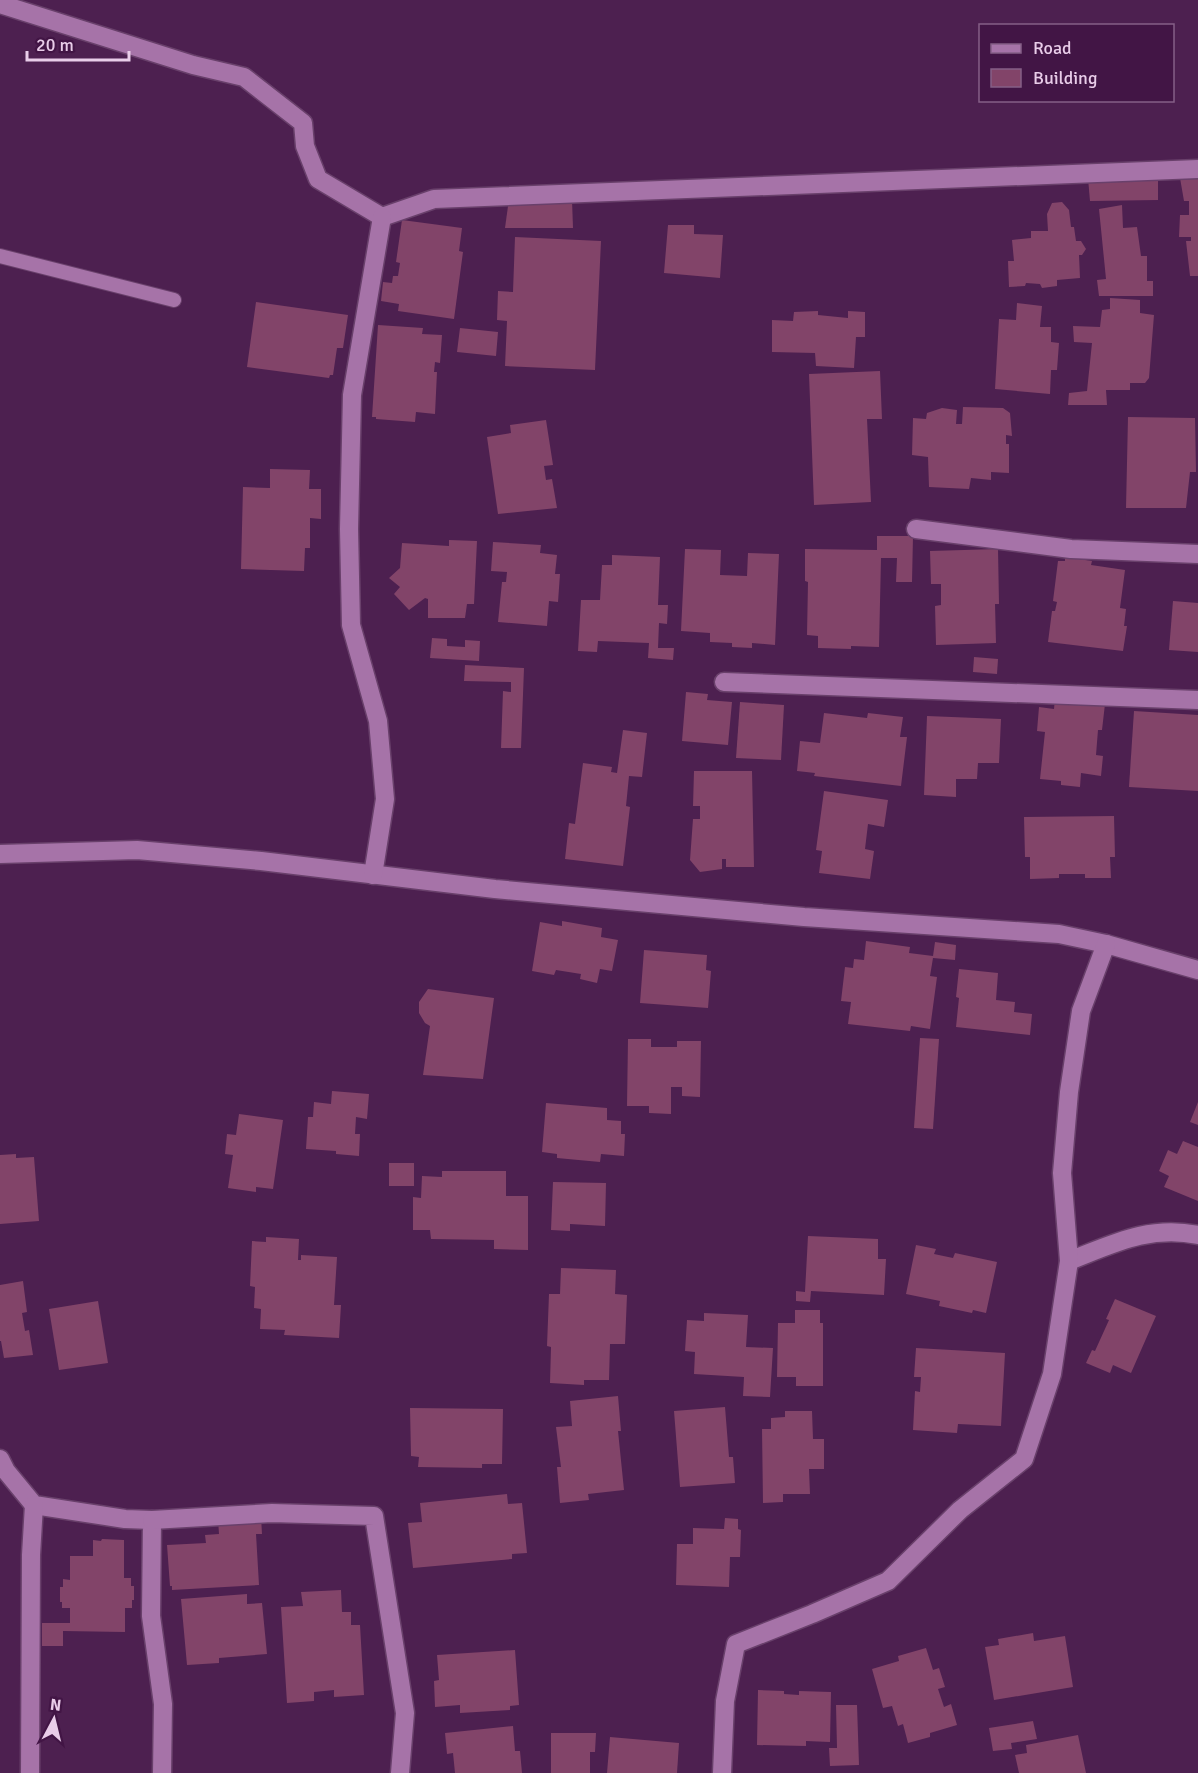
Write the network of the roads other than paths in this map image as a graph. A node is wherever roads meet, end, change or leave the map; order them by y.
1 (0, 4) edge
2 (1198, 169) edge
3 (382, 217) junction
4 (0, 256) edge
5 (174, 300) dead end
6 (916, 530) dead end
7 (1198, 554) edge
8 (724, 682) dead end
9 (1198, 700) edge
10 (0, 854) edge
11 (374, 875) junction
12 (1106, 944) junction
13 (1198, 970) edge
14 (1198, 1235) edge
15 (1069, 1261) junction
16 (0, 1459) edge
17 (34, 1505) junction
18 (152, 1520) junction
19 (30, 1773) edge
20 (162, 1773) edge
21 (400, 1773) edge
22 (723, 1773) edge

1 - 3 street
2 - 3 street
3 - 11 street
4 - 5 lane
6 - 7 street
8 - 9 street
10 - 11 street
11 - 12 street
12 - 13 street
12 - 15 street
14 - 15 street
15 - 22 street
16 - 17 street
17 - 18 street
17 - 19 street
18 - 20 street
18 - 21 street

